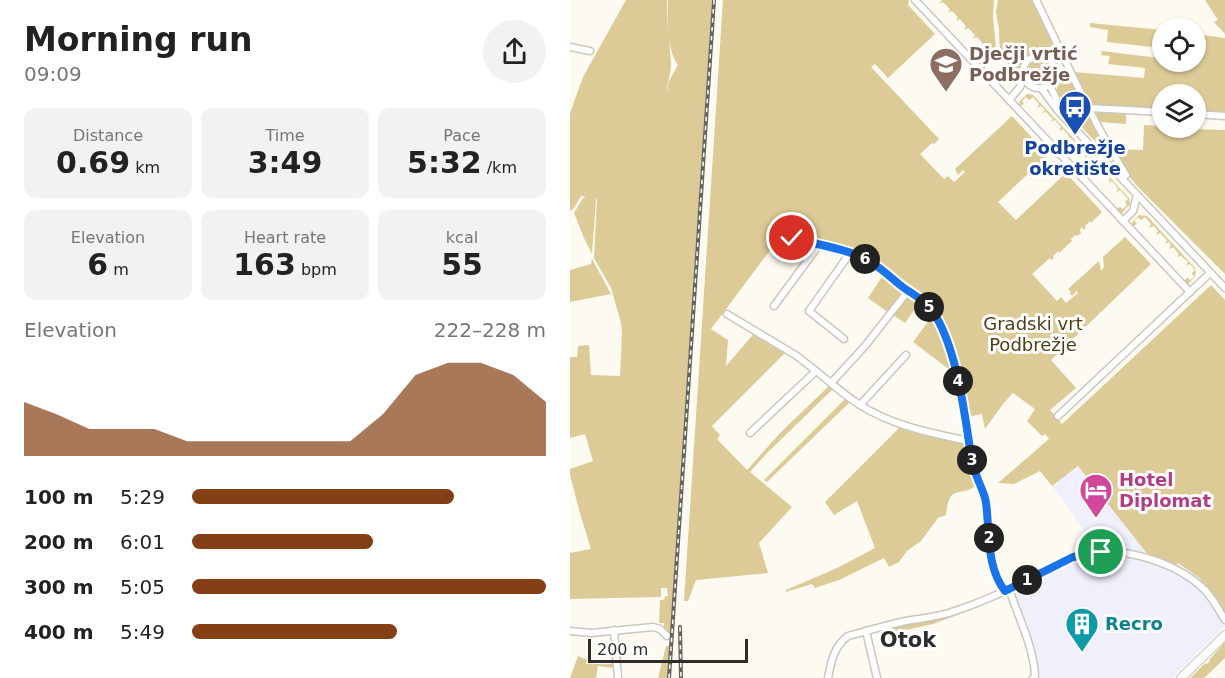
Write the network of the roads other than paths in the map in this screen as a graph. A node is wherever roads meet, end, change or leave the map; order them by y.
1 (915, 0) edge
2 (1036, 0) edge
3 (570, 47) edge
4 (590, 51) dead end
5 (1024, 78) junction
6 (1049, 84) junction
7 (1031, 86) junction
8 (1041, 88) junction
9 (1011, 98) junction
10 (1090, 108) junction
11 (1152, 111) edge
12 (1206, 115) edge
13 (1225, 116) edge
14 (1069, 121) junction
15 (1126, 175) dead end
16 (1137, 195) junction
17 (1150, 208) junction
18 (1133, 211) junction
19 (1122, 221) junction
20 (792, 238) dead end
21 (819, 245) junction
22 (850, 253) junction
23 (1210, 273) junction
24 (1225, 288) edge
25 (908, 291) junction
26 (1190, 292) junction
27 (774, 306) dead end
28 (727, 314) dead end
29 (844, 339) dead end
30 (906, 355) dead end
31 (816, 371) junction
32 (831, 383) junction
33 (860, 405) junction
34 (1058, 416) dead end
35 (750, 433) dead end
36 (969, 441) junction
37 (1007, 590) junction
38 (1225, 620) edge
39 (615, 630) junction
40 (570, 631) edge
41 (866, 631) junction
42 (1225, 635) edge
43 (667, 636) dead end
44 (618, 678) edge
45 (828, 678) edge
46 (877, 678) edge
47 (1033, 678) edge
48 (1181, 678) edge

1 - 9 street
2 - 10 street
3 - 4 street
5 - 6 street
5 - 7 street
5 - 9 street
6 - 8 street
6 - 14 street
7 - 8 street
7 - 9 street
8 - 14 street
9 - 19 street
10 - 11 street
10 - 15 street
12 - 13 street
14 - 16 street
16 - 17 street
16 - 18 street
17 - 18 street
17 - 23 street
18 - 19 street
19 - 26 street
20 - 21 street
21 - 22 street
21 - 27 street
22 - 25 street
22 - 29 street
23 - 24 street
23 - 26 street
25 - 32 street
25 - 36 street
26 - 34 street
28 - 31 street
30 - 33 street
31 - 32 street
31 - 35 street
32 - 33 street
33 - 36 street
36 - 37 street
37 - 38 street
37 - 41 street
37 - 47 street
39 - 40 street
39 - 43 street
39 - 44 street
41 - 45 street
41 - 46 street
42 - 48 street

